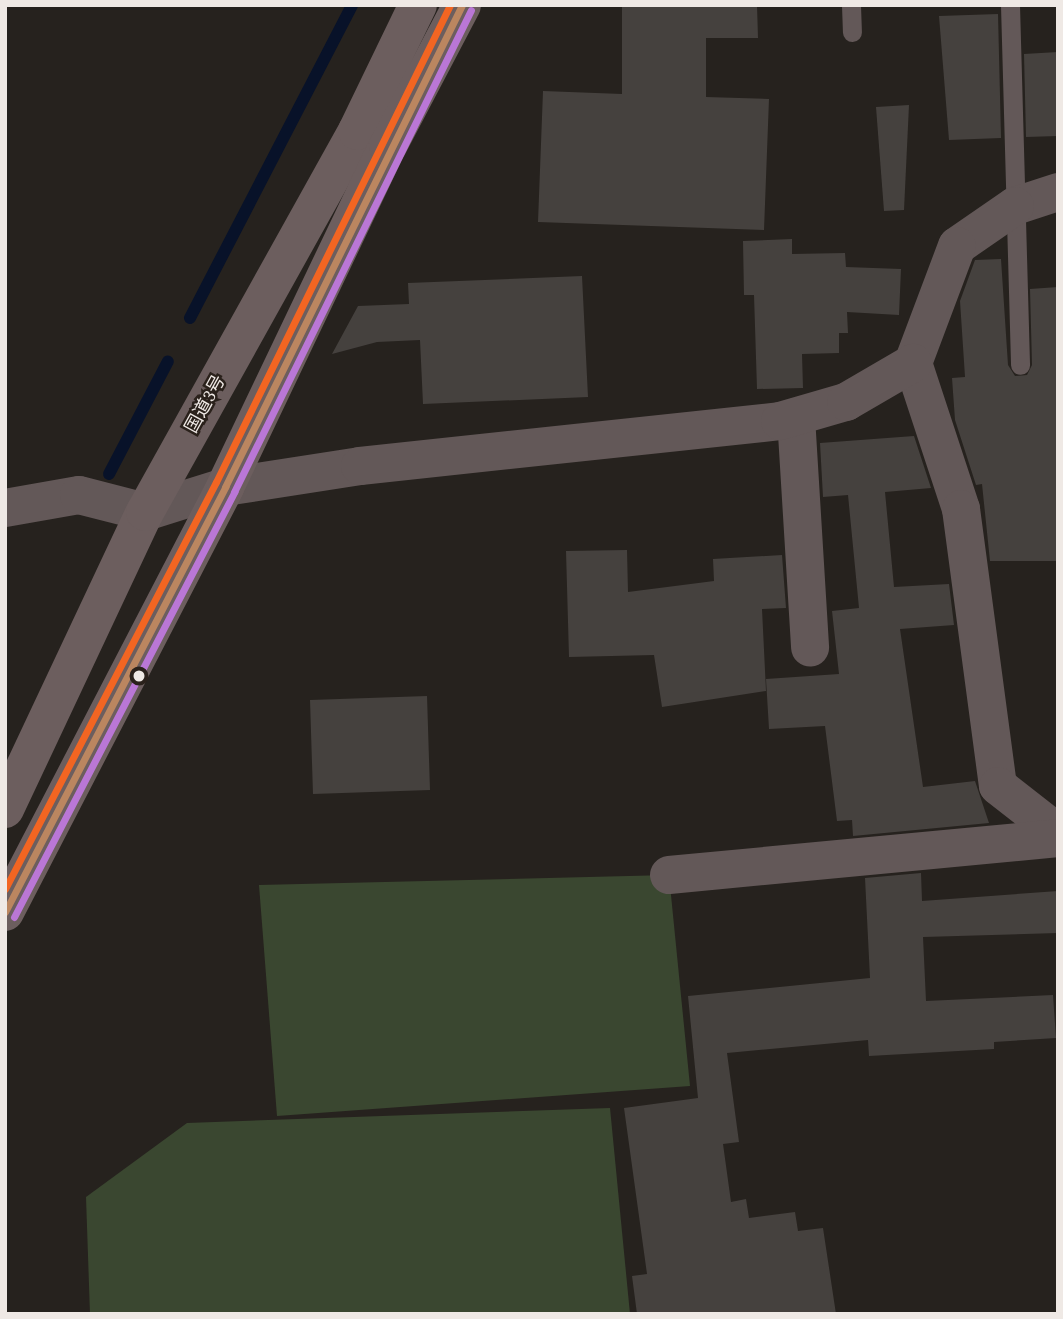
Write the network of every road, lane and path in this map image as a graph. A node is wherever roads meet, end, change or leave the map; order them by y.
1 (418, 5) edge
2 (462, 5) edge
3 (851, 5) edge
4 (1010, 5) edge
5 (852, 32) dead end
6 (1058, 192) edge
7 (1015, 206) junction
8 (913, 363) junction
9 (1020, 365) dead end
10 (796, 417) junction
11 (225, 486) junction
12 (5, 508) edge
13 (145, 512) junction
14 (810, 648) dead end
15 (5, 810) edge
16 (1058, 836) edge
17 (669, 875) dead end
18 (5, 912) edge

1 - 13 highway, 国道3号
2 - 11 highway
3 - 5 lane
4 - 7 lane
6 - 7 street
7 - 8 street
7 - 9 lane
8 - 10 street
8 - 16 street
10 - 11 street
10 - 14 street
11 - 13 street
11 - 18 highway
12 - 13 street
13 - 15 highway, 国道3号
16 - 17 street

